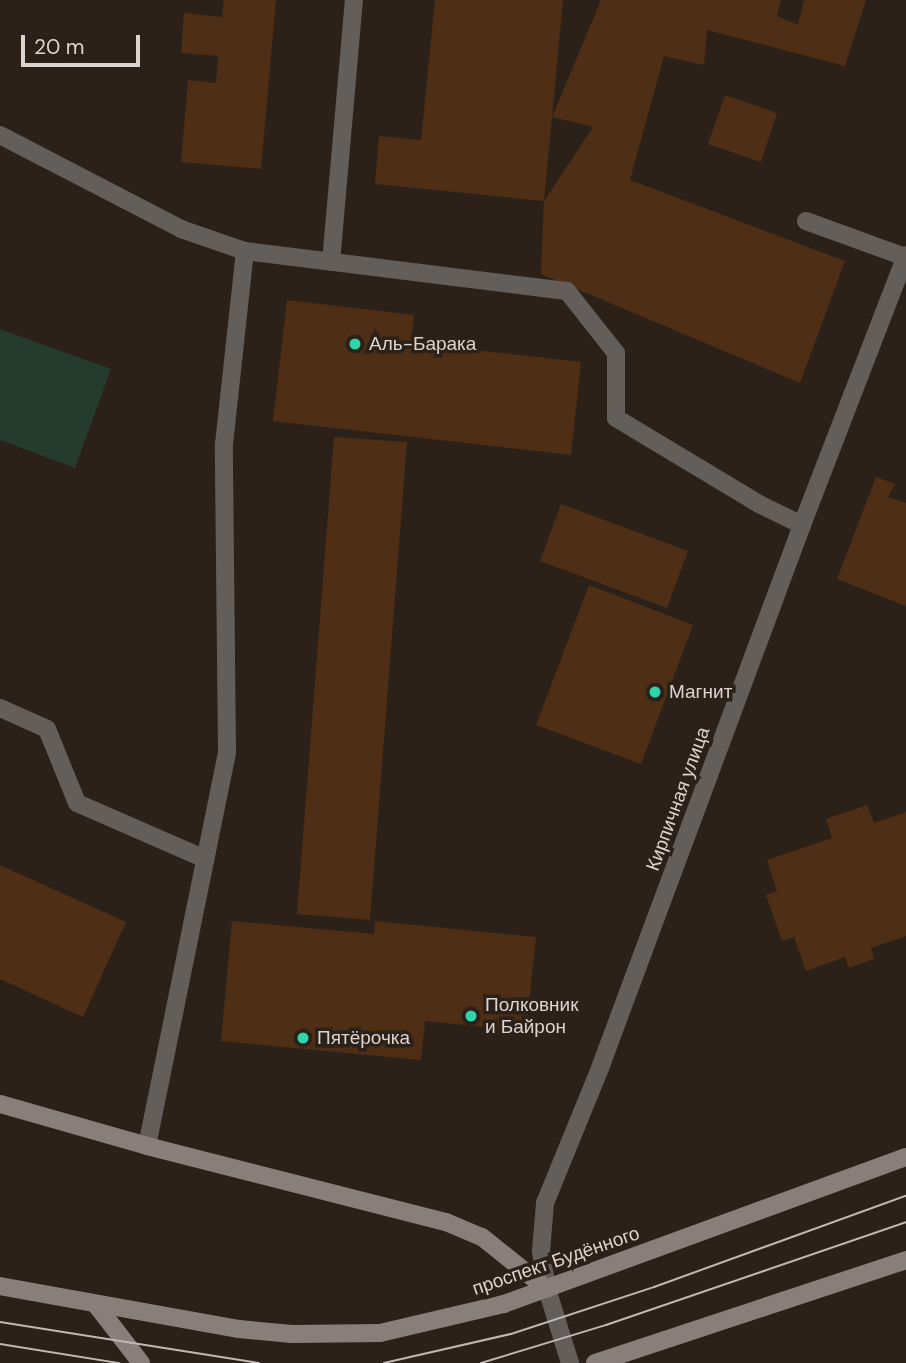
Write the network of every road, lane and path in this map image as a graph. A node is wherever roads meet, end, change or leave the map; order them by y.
1 (354, 0) edge
2 (0, 135) edge
3 (806, 221) dead end
4 (245, 251) junction
5 (906, 256) edge
6 (331, 261) junction
7 (802, 525) junction
8 (0, 708) edge
9 (205, 859) junction
10 (0, 1104) edge
11 (147, 1146) junction
12 (906, 1157) edge
13 (906, 1259) edge
14 (0, 1286) edge
15 (547, 1289) junction
16 (97, 1306) junction
17 (141, 1363) edge
18 (570, 1363) edge
19 (595, 1363) edge

1 - 6 street
2 - 4 street
3 - 5 street
4 - 6 street
4 - 9 street
5 - 7 street, Кирпичная улица
6 - 7 street
7 - 15 street, Кирпичная улица
8 - 9 street
9 - 11 street
10 - 11 main road
11 - 15 main road
12 - 15 main road, проспект Будённого
13 - 19 main road
14 - 16 main road, проспект Будённого
15 - 16 main road, проспект Будённого
15 - 18 street, Кирпичная улица
16 - 17 main road

